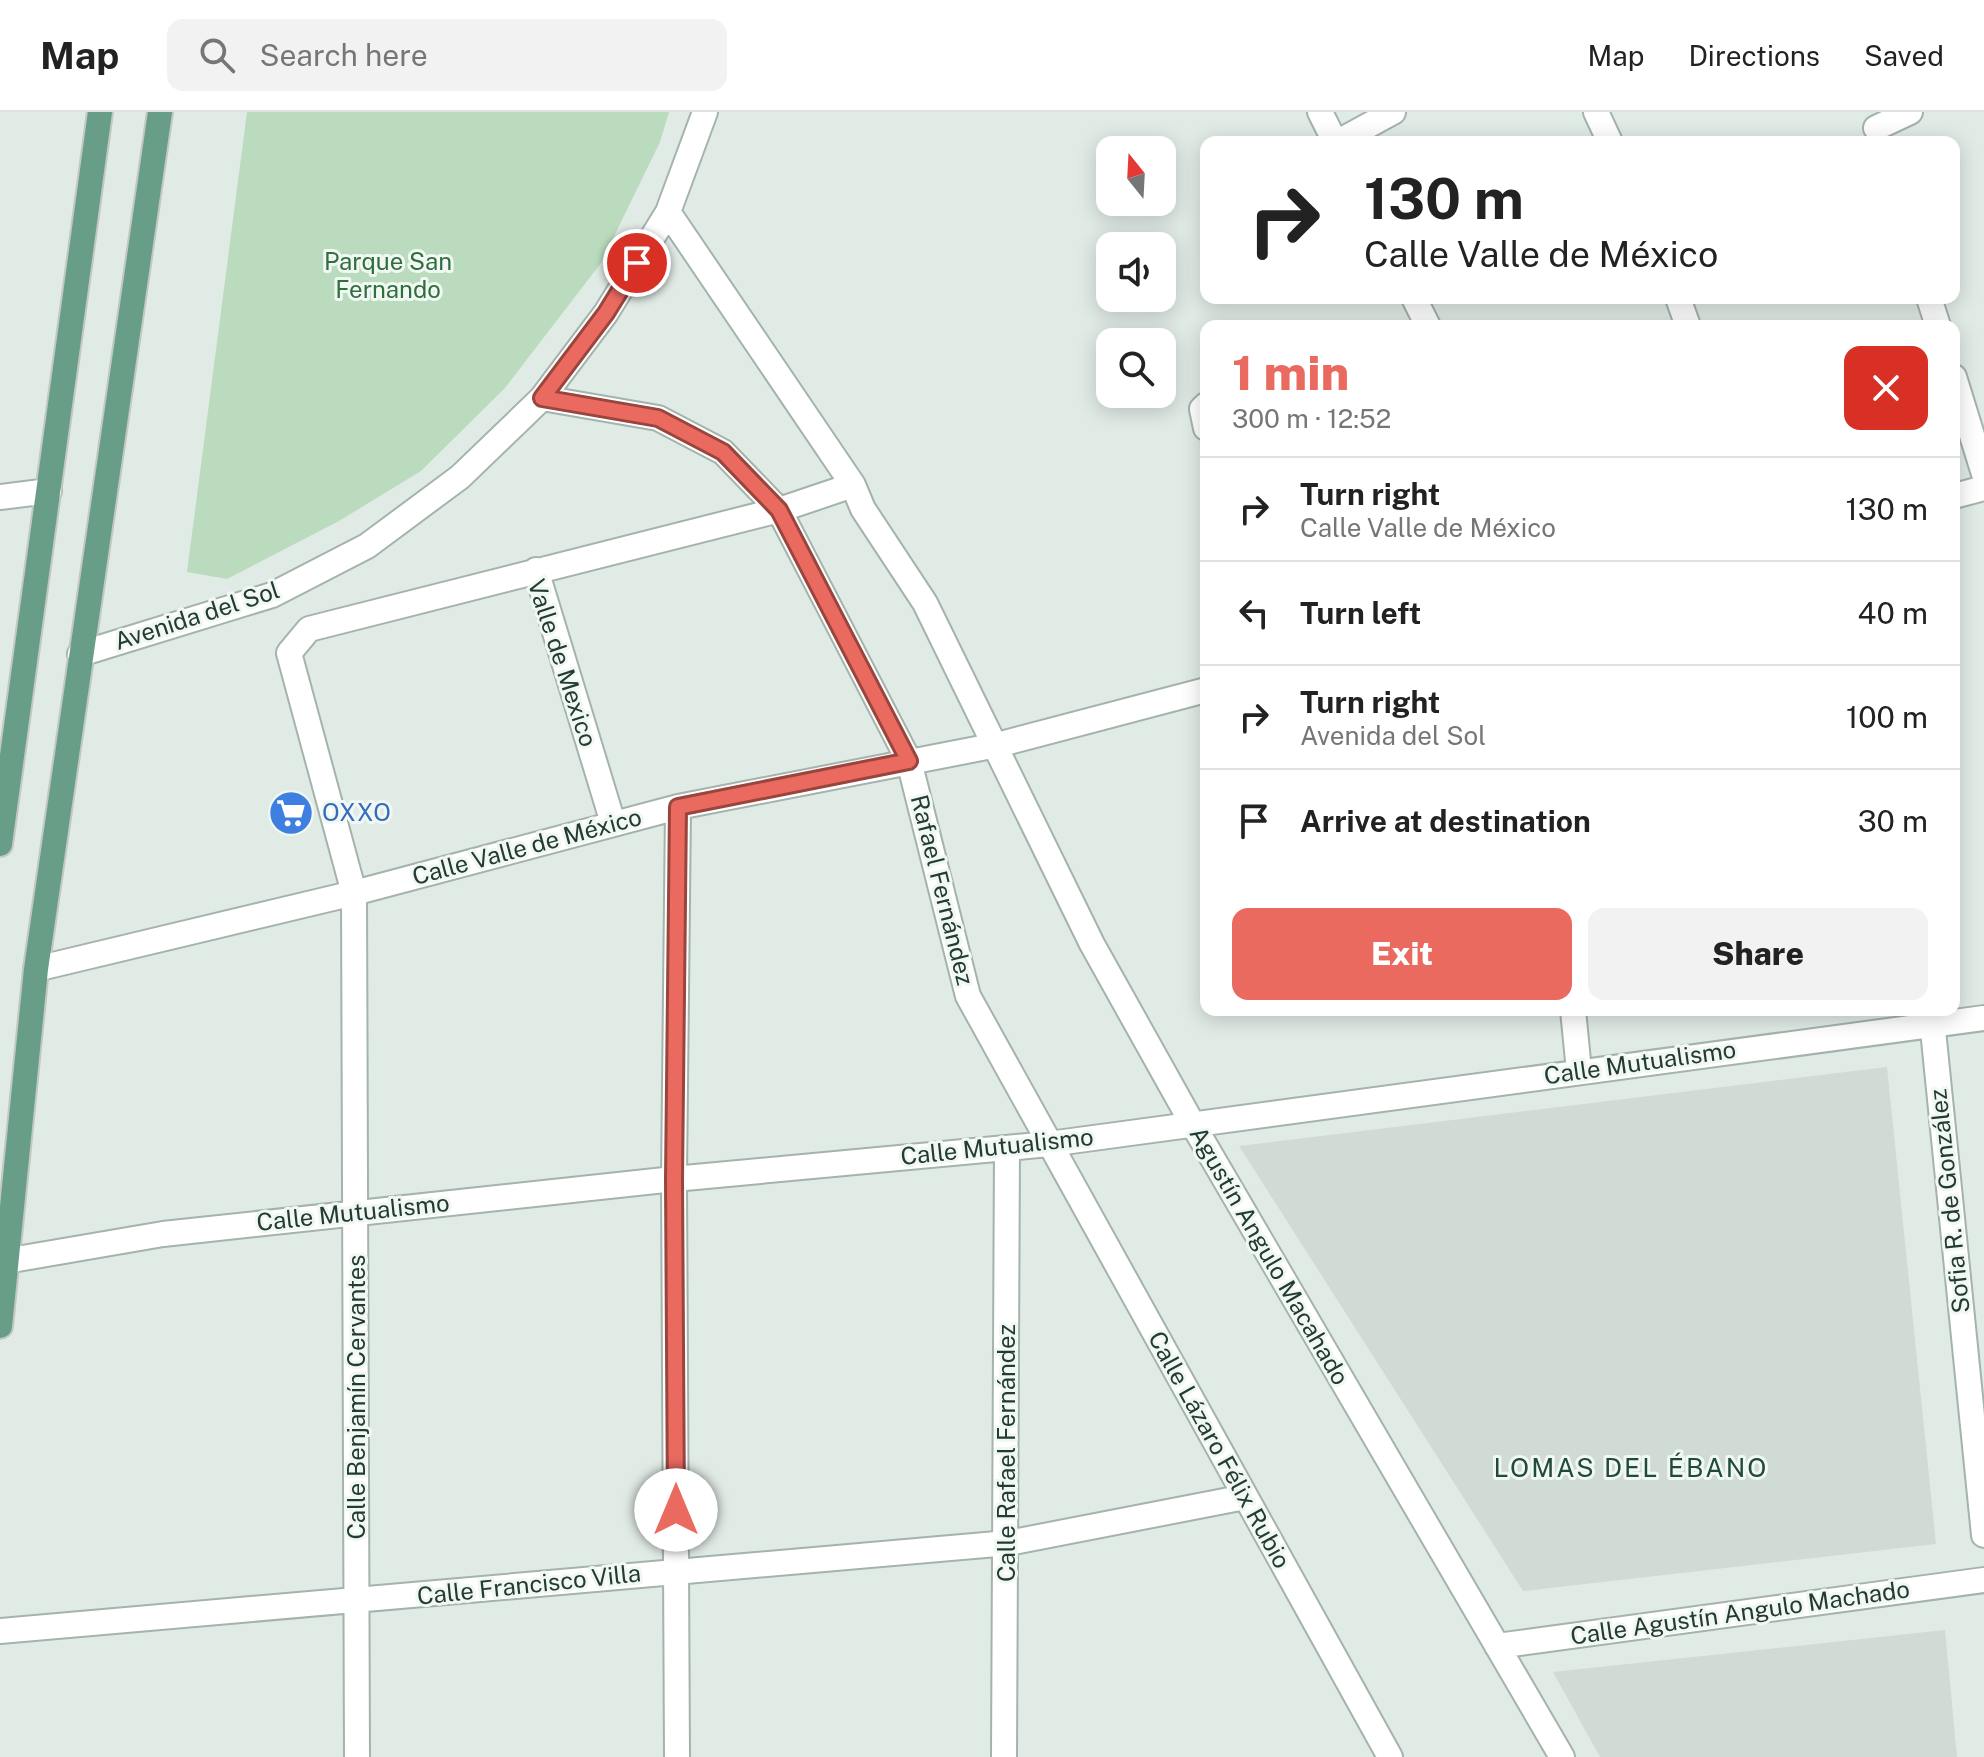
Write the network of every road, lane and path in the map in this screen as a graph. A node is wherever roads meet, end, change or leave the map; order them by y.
1 (100, 112) edge
2 (160, 112) edge
3 (705, 112) edge
4 (1320, 112) edge
5 (1393, 112) edge
6 (1596, 112) edge
7 (1910, 112) edge
8 (1875, 127) edge
9 (1333, 136) edge
10 (1347, 136) edge
11 (1607, 136) edge
12 (668, 212) junction
13 (1960, 396) edge
14 (542, 398) junction
15 (1984, 474) edge
16 (853, 485) junction
17 (1984, 488) edge
18 (49, 491) junction
19 (1960, 494) edge
20 (0, 497) edge
21 (779, 510) junction
22 (536, 570) junction
23 (289, 653) joint
24 (80, 654) junction
25 (1200, 692) edge
26 (997, 745) junction
27 (909, 761) junction
28 (3, 802) edge
29 (678, 807) junction
30 (613, 823) junction
31 (0, 844) edge
32 (354, 893) junction
33 (36, 969) junction
34 (1574, 1016) edge
35 (1932, 1017) edge
36 (1984, 1018) edge
37 (1579, 1071) junction
38 (1192, 1123) junction
39 (1049, 1144) junction
40 (1007, 1148) junction
41 (674, 1179) junction
42 (356, 1213) junction
43 (5, 1261) edge
44 (0, 1326) edge
45 (1245, 1497) junction
46 (1984, 1535) edge
47 (1008, 1543) junction
48 (677, 1570) junction
49 (1984, 1580) edge
50 (358, 1602) junction
51 (0, 1631) edge
52 (1497, 1646) junction
53 (357, 1757) edge
54 (677, 1757) edge
55 (1004, 1757) edge
56 (1390, 1757) edge
57 (1562, 1757) edge

1 - 18 main road
2 - 24 main road
3 - 12 street, Avenida del Sol
4 - 9 street
5 - 10 street
6 - 11 street
7 - 8 street
12 - 14 street, Avenida del Sol
12 - 16 street, Agustín Angulo Macahado
13 - 15 street
14 - 21 street, Rafael Fernández
14 - 24 street, Avenida del Sol
16 - 21 street
16 - 26 street, Agustín Angulo Macahado
17 - 19 street
18 - 20 street
18 - 28 main road
21 - 22 street
21 - 27 street, Rafael Fernández
22 - 23 street, Valle de Mexico
22 - 30 street, Valle de Mexico
23 - 32 street, Calle Benjamín Cervantes
24 - 33 main road
25 - 26 street, Calle Valle de México
26 - 27 street, Calle Valle de México
26 - 38 street, Agustín Angulo Macahado
27 - 29 street, Calle Valle de México
27 - 39 street, Rafael Fernández
28 - 31 main road
29 - 30 street, Calle Valle de México
29 - 41 street
30 - 32 street, Calle Valle de México
32 - 33 street, Calle Valle de México
32 - 42 street, Calle Benjamín Cervantes
33 - 43 main road
34 - 37 street
35 - 36 street, Calle Mutualismo
35 - 37 street, Calle Mutualismo
35 - 46 street, Sofia R. de González
37 - 38 street, Calle Mutualismo
38 - 39 street, Calle Mutualismo
38 - 52 street, Agustín Angulo Macahado
39 - 40 street, Calle Mutualismo
39 - 45 street, Calle Lázaro Félix Rubio
40 - 41 street, Calle Mutualismo
40 - 47 street, Calle Rafael Fernández
41 - 42 street, Calle Mutualismo
41 - 48 street
42 - 43 street, Calle Mutualismo
42 - 50 street, Calle Benjamín Cervantes
43 - 44 main road
45 - 47 street, Calle Francisco Villa
45 - 56 street, Calle Lázaro Félix Rubio
47 - 48 street, Calle Francisco Villa
47 - 55 street, Calle Rafael Fernández
48 - 50 street, Calle Francisco Villa
48 - 54 street
49 - 52 street, Calle Agustín Angulo Machado
50 - 51 street, Calle Francisco Villa
50 - 53 street, Calle Benjamín Cervantes
52 - 57 street, Agustín Angulo Macahado

